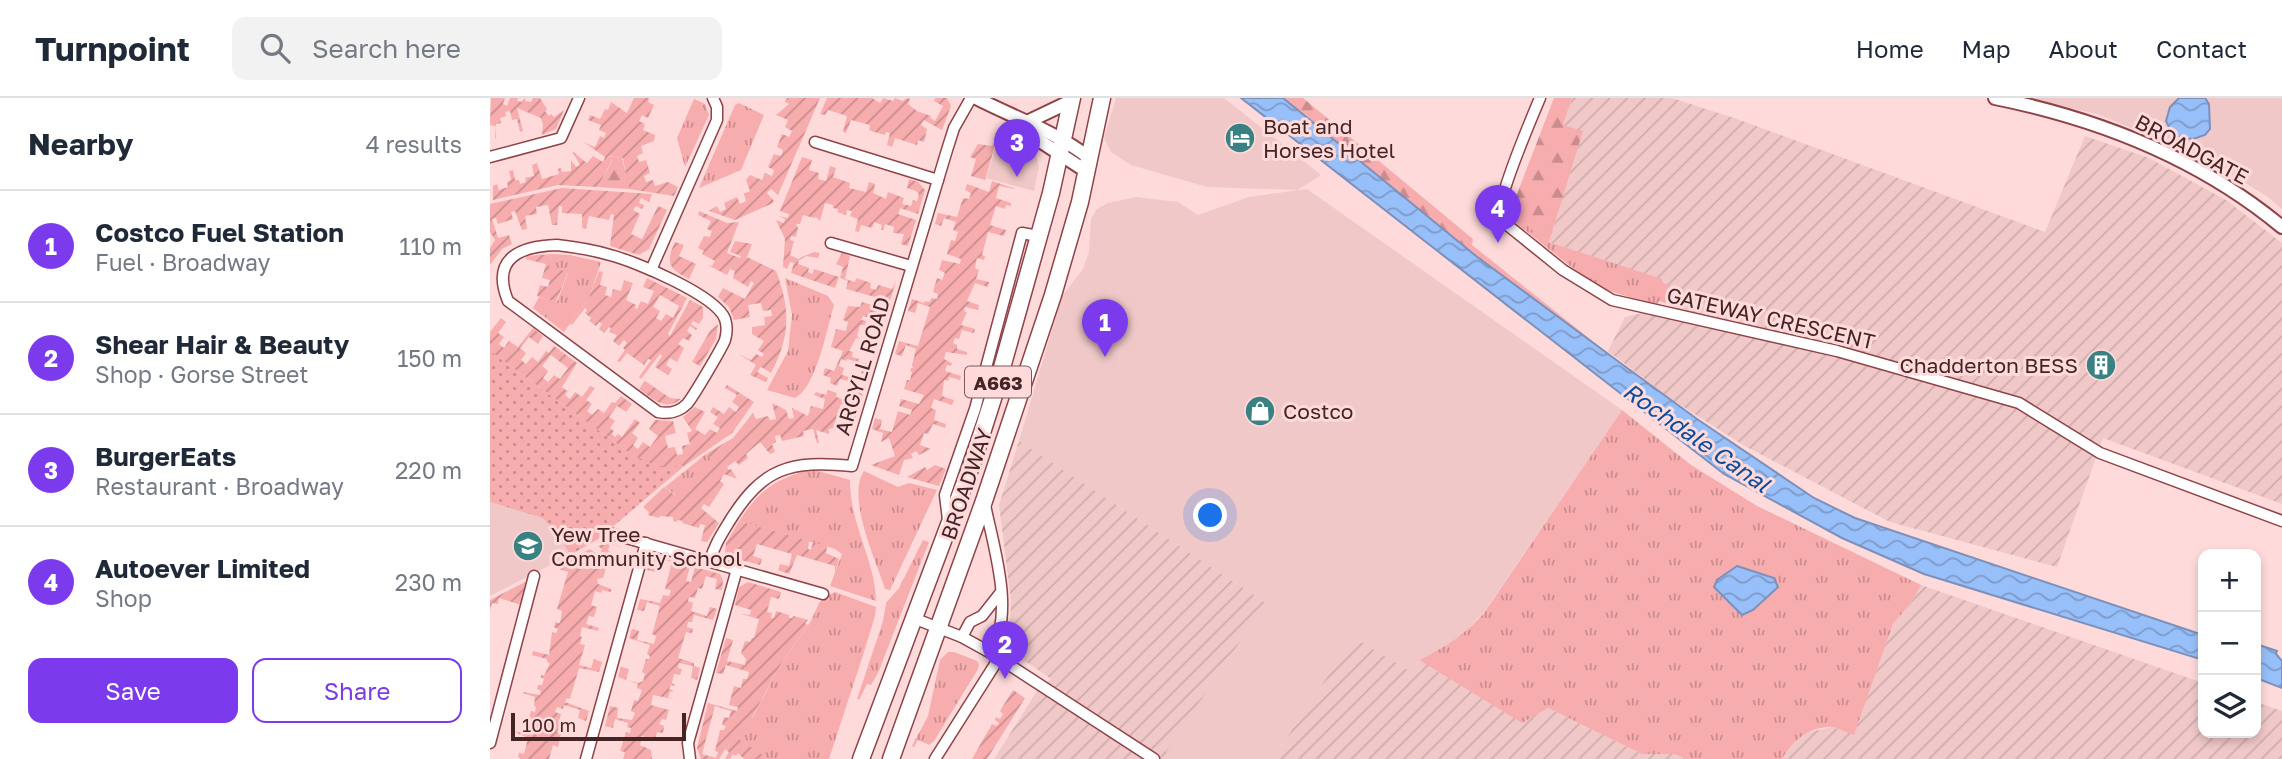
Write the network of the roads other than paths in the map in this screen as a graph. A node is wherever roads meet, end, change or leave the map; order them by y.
1 (579, 98) edge
2 (713, 98) edge
3 (974, 98) edge
4 (1102, 98) edge
5 (1540, 98) edge
6 (1995, 98) edge
7 (1072, 100) edge
8 (1025, 123) junction
9 (815, 142) dead end
10 (1062, 146) junction
11 (490, 156) edge
12 (1087, 164) junction
13 (938, 180) junction
14 (2282, 227) edge
15 (831, 243) dead end
16 (911, 266) junction
17 (651, 270) junction
18 (984, 501) junction
19 (2282, 521) edge
20 (610, 533) dead end
21 (646, 543) junction
22 (710, 561) junction
23 (737, 569) junction
24 (534, 576) dead end
25 (1001, 592) junction
26 (823, 594) dead end
27 (913, 618) junction
28 (938, 627) junction
29 (962, 637) junction
30 (995, 655) junction
31 (490, 743) edge
32 (586, 759) edge
33 (690, 759) edge
34 (862, 759) edge
35 (891, 759) edge
36 (935, 759) edge
37 (1154, 759) edge

1 - 11 street
2 - 17 street
3 - 8 street
3 - 13 street, ARGYLL ROAD
4 - 12 highway, BROADWAY / A663
5 - 19 street, GATEWAY CRESCENT
6 - 14 street, BROADGATE
7 - 8 street
7 - 10 highway, BROADWAY / A663
8 - 10 street
9 - 13 street
10 - 12 street
10 - 27 highway, BROADWAY / A663
12 - 18 highway, BROADWAY / A663
13 - 16 street, ARGYLL ROAD
15 - 16 street
16 - 22 street, ARGYLL ROAD
17 - 17 street
18 - 25 street
18 - 28 highway, BROADWAY / A663
20 - 21 street
21 - 22 street
21 - 32 street
22 - 23 street
23 - 26 street
23 - 33 street
24 - 31 street
25 - 29 street
25 - 30 street
27 - 28 street
27 - 34 highway, BROADWAY / A663
28 - 29 street
28 - 35 highway, BROADWAY / A663
29 - 30 street
30 - 36 street
30 - 37 street

